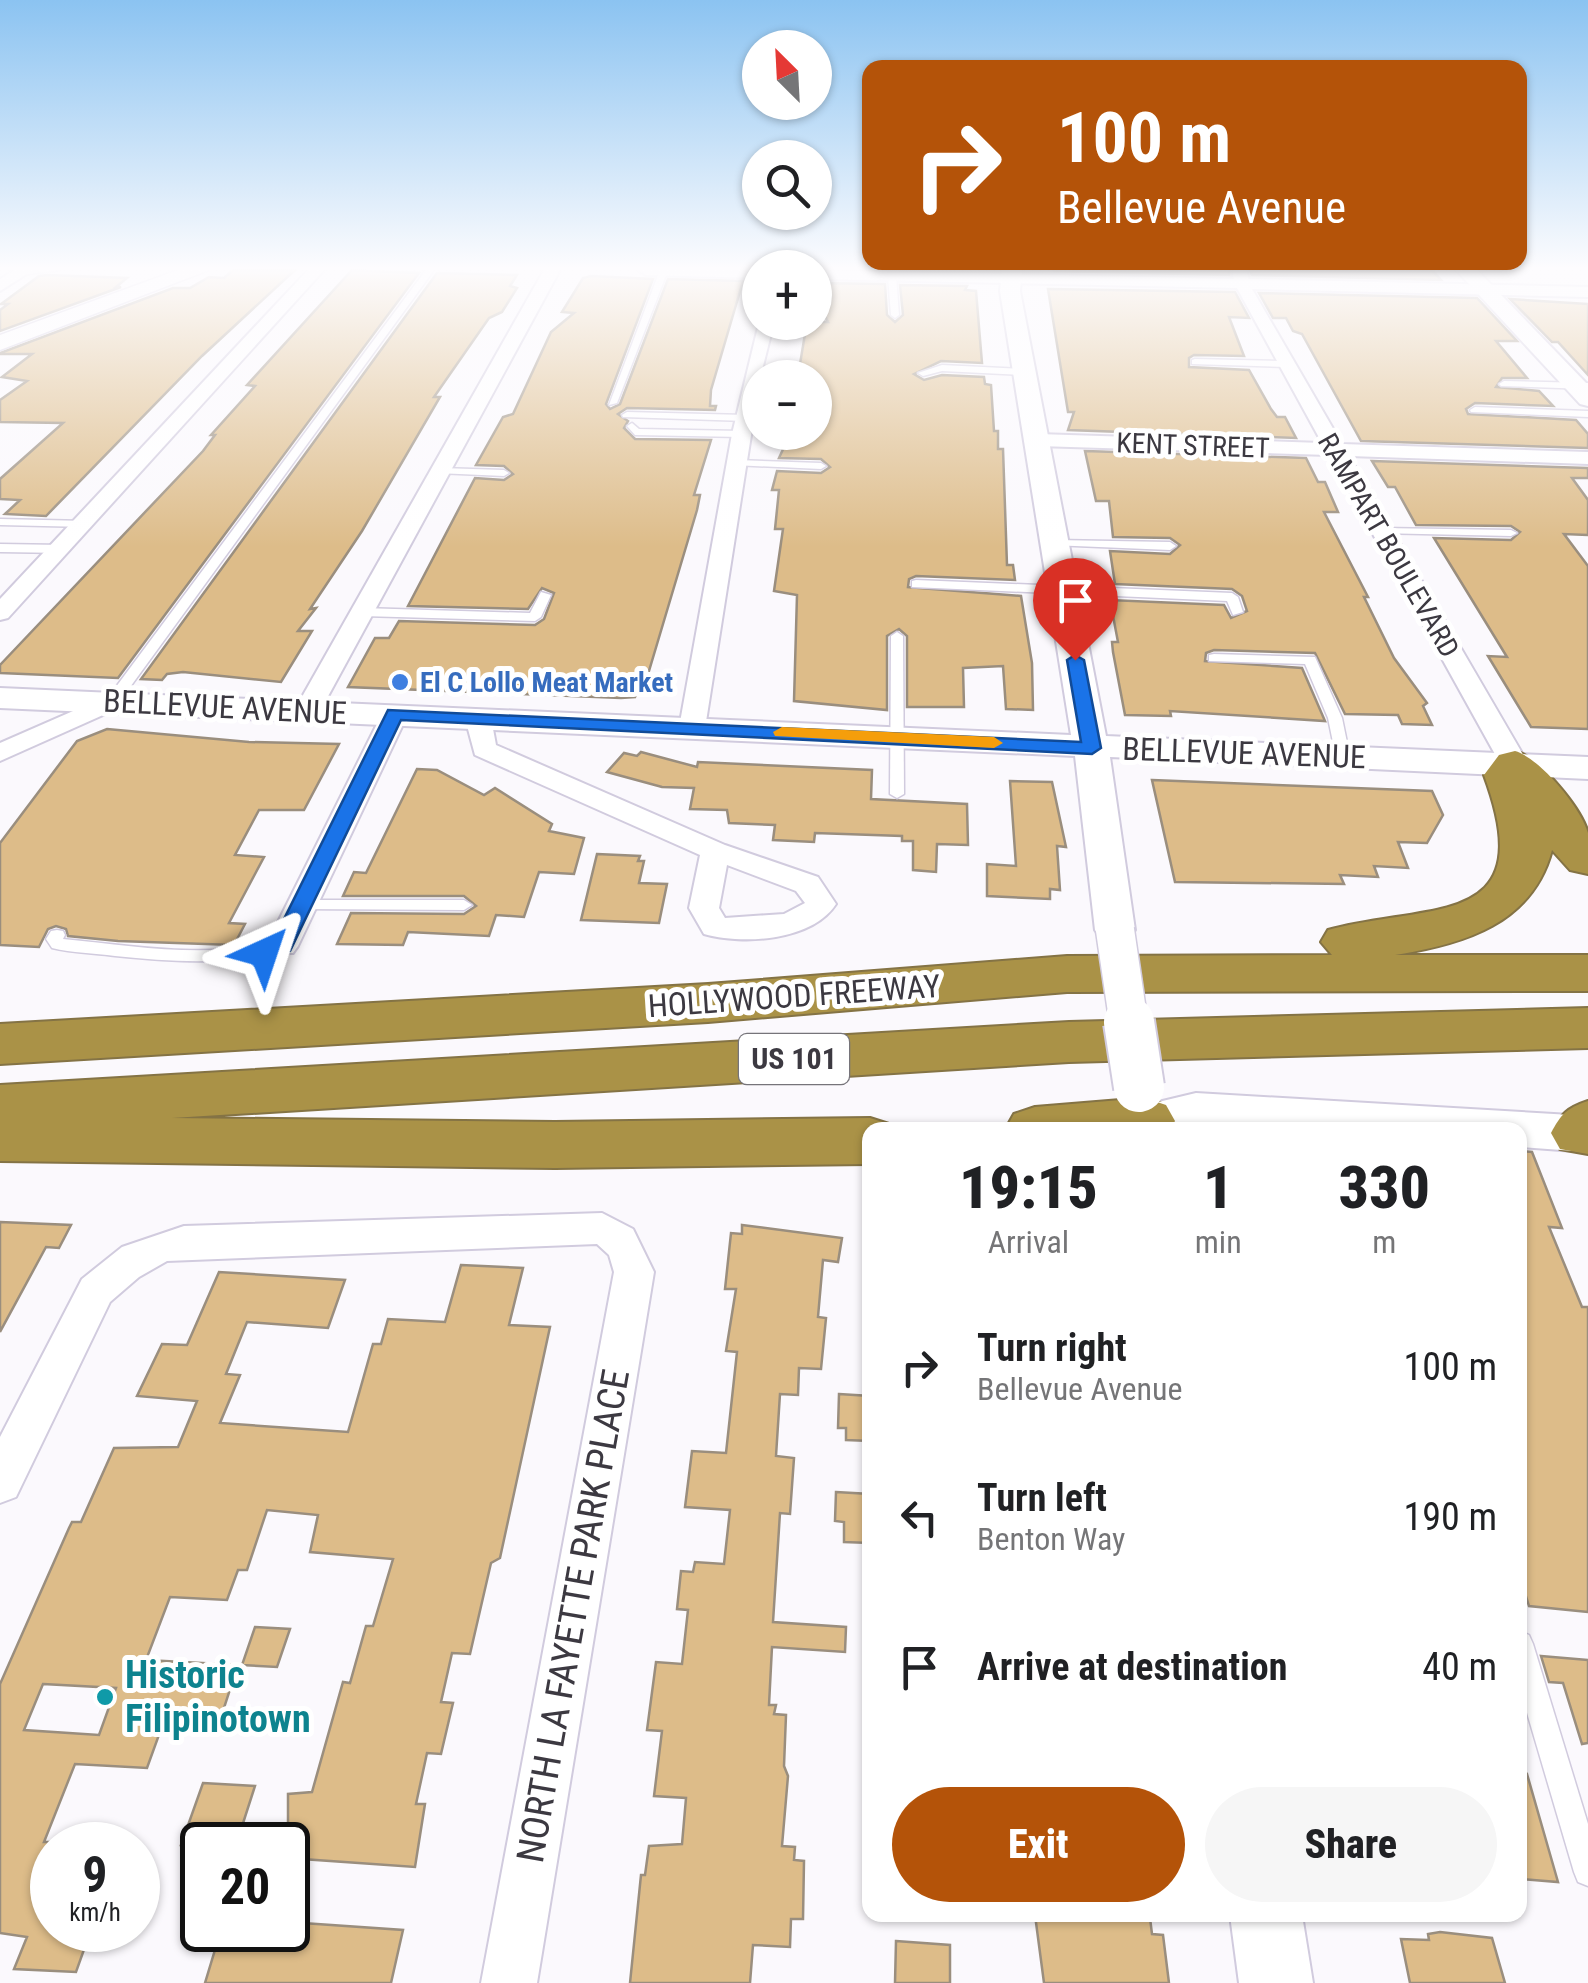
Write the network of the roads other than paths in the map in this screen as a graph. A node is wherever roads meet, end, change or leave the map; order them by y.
1 (232, 363) edge
2 (362, 363) edge
3 (501, 363) edge
4 (628, 363) edge
5 (1024, 363) edge
6 (1220, 363) edge
7 (1555, 363) edge
8 (1286, 364) joint
9 (1025, 372) junction
10 (924, 373) dead end
11 (1504, 384) dead end
12 (1585, 394) edge
13 (612, 403) dead end
14 (1475, 410) dead end
15 (1588, 414) edge
16 (629, 420) dead end
17 (742, 426) edge
18 (742, 436) edge
19 (1038, 440) junction
20 (1334, 450) junction
21 (1588, 458) edge
22 (737, 462) junction
23 (822, 466) dead end
24 (441, 471) junction
25 (504, 473) dead end
26 (0, 522) edge
27 (86, 524) junction
28 (1380, 531) junction
29 (1510, 533) dead end
30 (1054, 543) junction
31 (1170, 546) dead end
32 (0, 548) edge
33 (64, 549) junction
34 (916, 584) dead end
35 (1062, 589) junction
36 (544, 595) dead end
37 (362, 612) junction
38 (1236, 612) dead end
39 (0, 613) edge
40 (897, 636) dead end
41 (1214, 658) dead end
42 (0, 698) edge
43 (112, 702) junction
44 (307, 711) junction
45 (394, 714) junction
46 (478, 718) junction
47 (692, 728) junction
48 (897, 738) junction
49 (31, 742) junction
50 (1092, 748) junction
51 (0, 754) edge
52 (1343, 756) junction
53 (1515, 765) junction
54 (1588, 768) edge
55 (0, 781) edge
56 (898, 794) dead end
57 (715, 851) dead end
58 (1588, 859) edge
59 (302, 904) junction
60 (464, 904) dead end
61 (57, 935) dead end
62 (282, 946) joint
63 (1588, 973) edge
64 (1067, 974) junction
65 (1588, 1028) edge
66 (0, 1044) edge
67 (0, 1107) edge
68 (1143, 1113) edge
69 (1086, 1122) edge
70 (1331, 1122) edge
71 (1527, 1133) edge
72 (1586, 1136) edge
73 (0, 1140) edge
74 (862, 1141) edge
75 (0, 1482) edge
76 (1527, 1667) edge
77 (1588, 1872) edge
78 (1267, 1922) edge
79 (509, 1983) edge
80 (1276, 1983) edge

1 - 27 street
2 - 43 lane
3 - 24 street
4 - 13 lane
5 - 9 street
6 - 8 lane
7 - 12 street
8 - 20 street, RAMPART BOULEVARD
9 - 10 lane
9 - 19 street
11 - 12 lane
14 - 15 lane
16 - 17 lane
18 - 22 street
19 - 20 street, KENT STREET
19 - 30 street
20 - 21 street, KENT STREET
20 - 28 street, RAMPART BOULEVARD
22 - 23 lane
22 - 47 street
24 - 25 lane
24 - 37 street
26 - 27 lane
27 - 33 street
28 - 29 lane
28 - 53 street, RAMPART BOULEVARD
30 - 31 lane
30 - 35 street
32 - 33 lane
33 - 39 street
34 - 35 lane
35 - 38 lane
35 - 50 street
36 - 37 lane
37 - 44 street
40 - 48 lane
41 - 52 lane
42 - 43 street, BELLEVUE AVENUE
43 - 44 street, BELLEVUE AVENUE
43 - 49 street
44 - 45 street, BELLEVUE AVENUE
45 - 46 street, BELLEVUE AVENUE
45 - 59 street
46 - 47 street, BELLEVUE AVENUE
46 - 57 street
47 - 48 street, BELLEVUE AVENUE
48 - 50 street, BELLEVUE AVENUE
48 - 56 lane
49 - 51 street
49 - 55 street
50 - 52 street, BELLEVUE AVENUE
50 - 68 street, bridge
52 - 53 street, BELLEVUE AVENUE
53 - 54 street, BELLEVUE AVENUE
53 - 58 highway
53 - 64 highway
59 - 60 lane
59 - 62 street
61 - 62 lane
63 - 64 highway, HOLLYWOOD FREEWAY / US 101
64 - 66 highway, HOLLYWOOD FREEWAY / US 101
65 - 67 highway, HOLLYWOOD FREEWAY / US 101
68 - 69 highway
68 - 70 street
71 - 72 street
73 - 74 highway
75 - 79 street, NORTH LA FAYETTE PARK PLACE
76 - 77 lane
78 - 80 street

